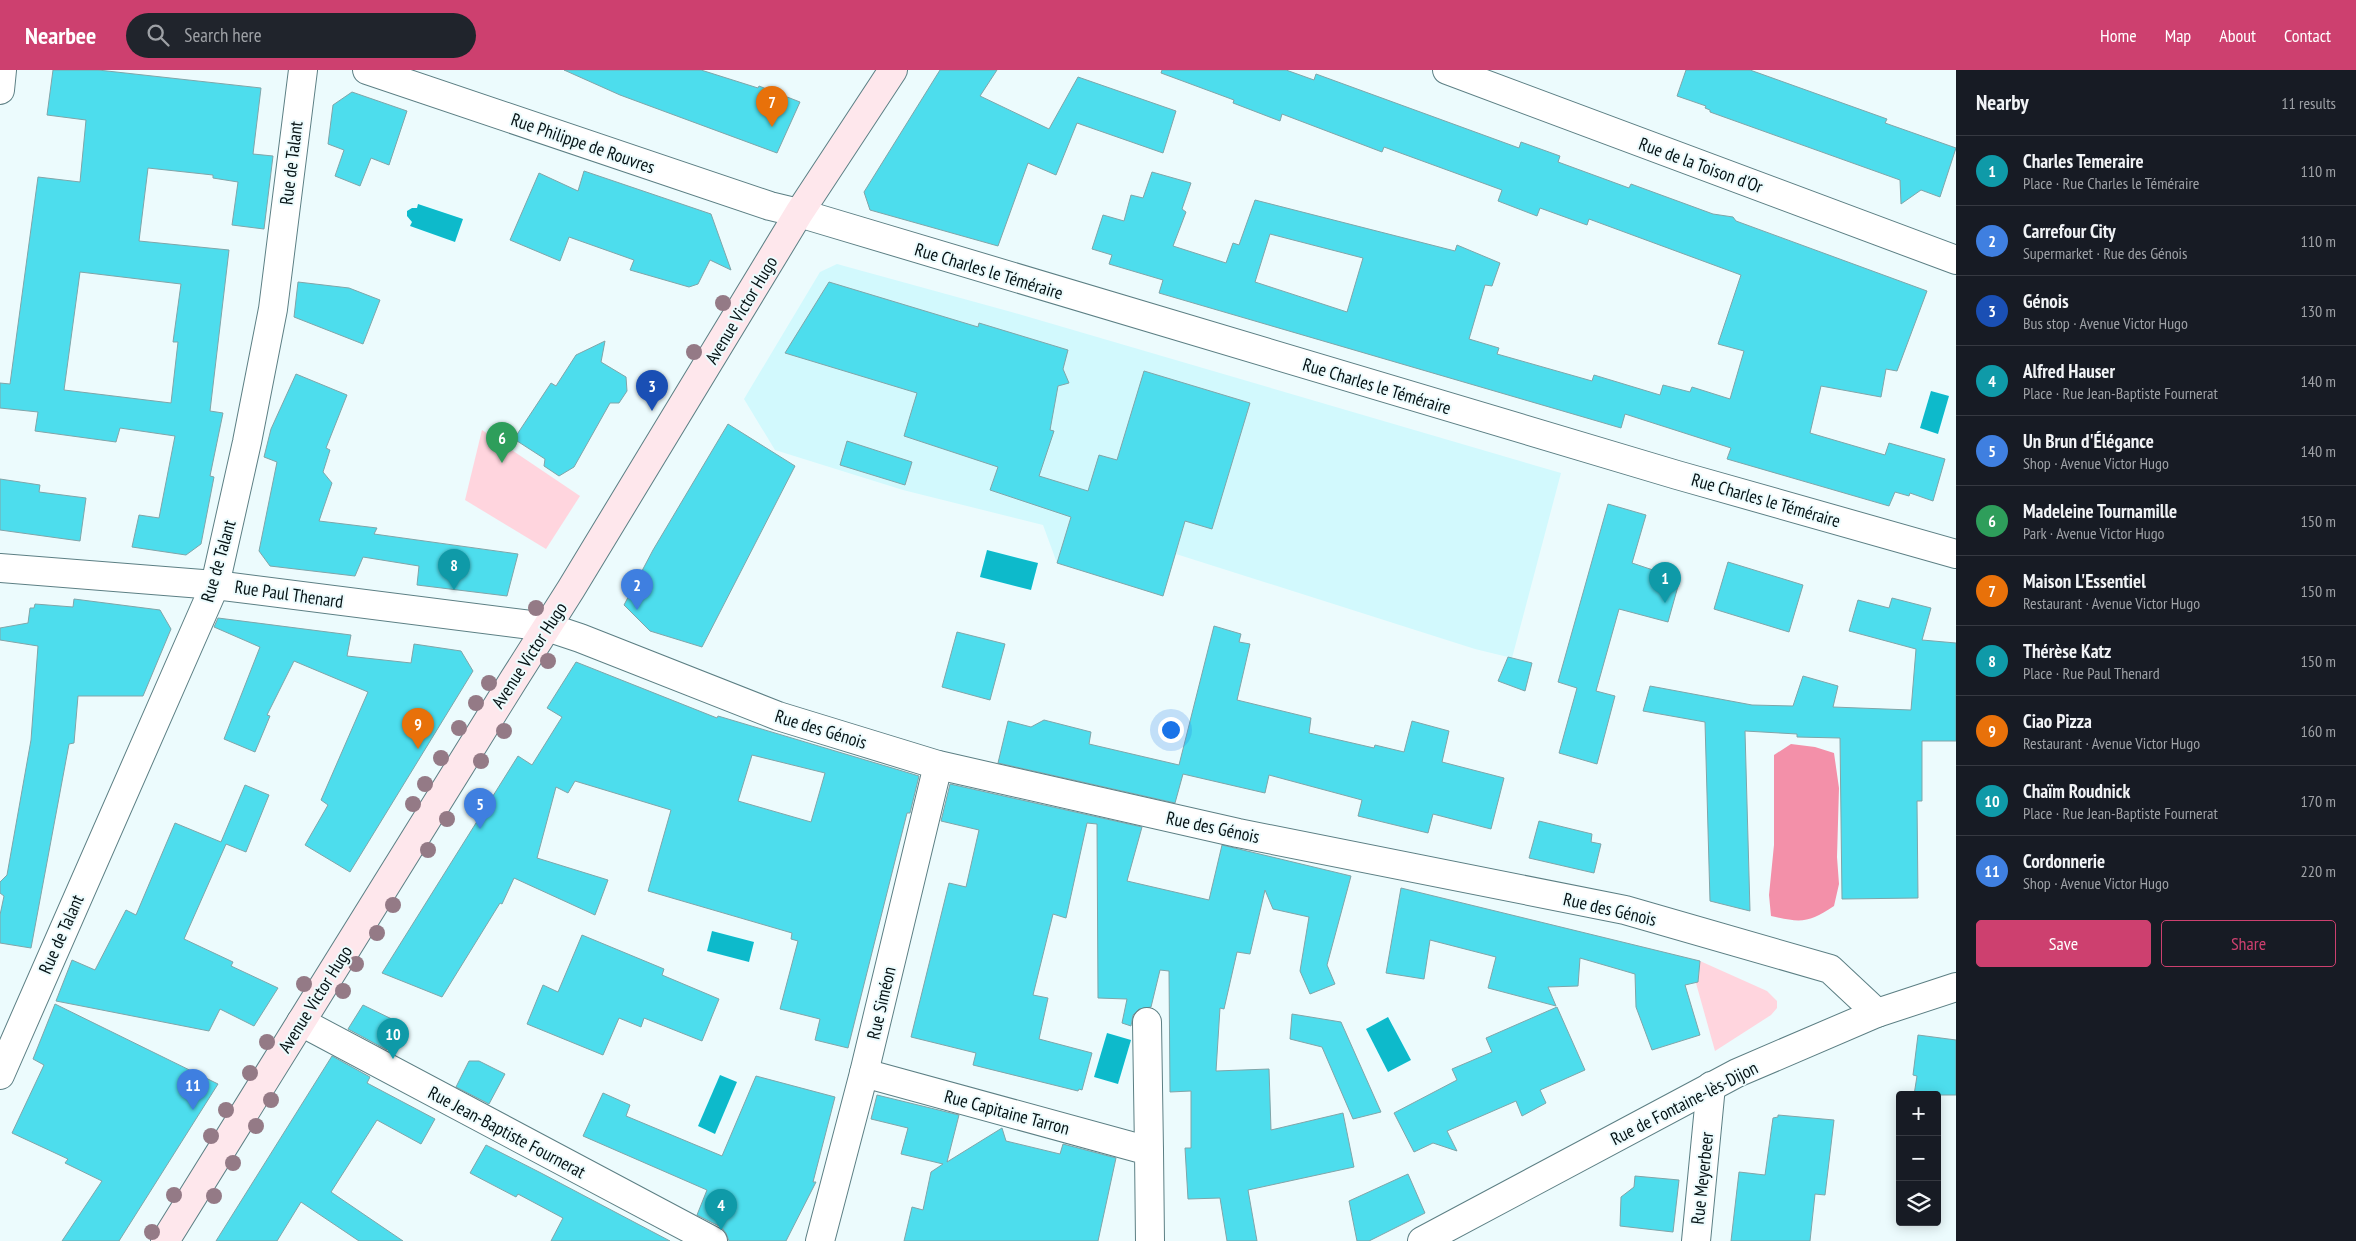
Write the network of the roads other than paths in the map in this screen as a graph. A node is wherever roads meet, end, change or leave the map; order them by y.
1 (2, 70) edge
2 (303, 70) edge
3 (367, 70) edge
4 (893, 70) edge
5 (1447, 70) edge
6 (0, 90) edge
7 (800, 213) junction
8 (1956, 260) edge
9 (1956, 554) edge
10 (0, 568) edge
11 (215, 584) junction
12 (546, 627) junction
13 (938, 765) junction
14 (1956, 987) edge
15 (1877, 1014) junction
16 (301, 1022) junction
17 (1146, 1022) dead end
18 (864, 1073) junction
19 (0, 1075) edge
20 (1711, 1086) junction
21 (1150, 1151) junction
22 (165, 1241) edge
23 (713, 1241) edge
24 (820, 1241) edge
25 (1150, 1241) edge
26 (1422, 1241) edge
27 (1696, 1241) edge

1 - 6 street
2 - 11 street, Rue de Talant
3 - 7 street, Rue Philippe de Rouvres
4 - 7 main road, Avenue Victor Hugo
5 - 8 street, Rue de la Toison d'Or
7 - 9 street, Rue Charles le Téméraire
7 - 12 main road, Avenue Victor Hugo
10 - 11 street, Rue Paul Thenard
11 - 12 street, Rue Paul Thenard
11 - 19 street, Rue de Talant
12 - 13 street, Rue des Génois
12 - 16 main road, Avenue Victor Hugo
13 - 15 street, Rue des Génois
13 - 18 street, Rue Siméon
14 - 15 street, Rue de Fontaine-lès-Dijon
15 - 20 street, Rue de Fontaine-lès-Dijon
16 - 22 main road, Avenue Victor Hugo
16 - 23 street, Rue Jean-Baptiste Fournerat
17 - 21 street
18 - 21 street, Rue Capitaine Tarron
18 - 24 street, Rue Siméon
20 - 26 street, Rue de Fontaine-lès-Dijon
20 - 27 street, Rue Meyerbeer
21 - 25 street

